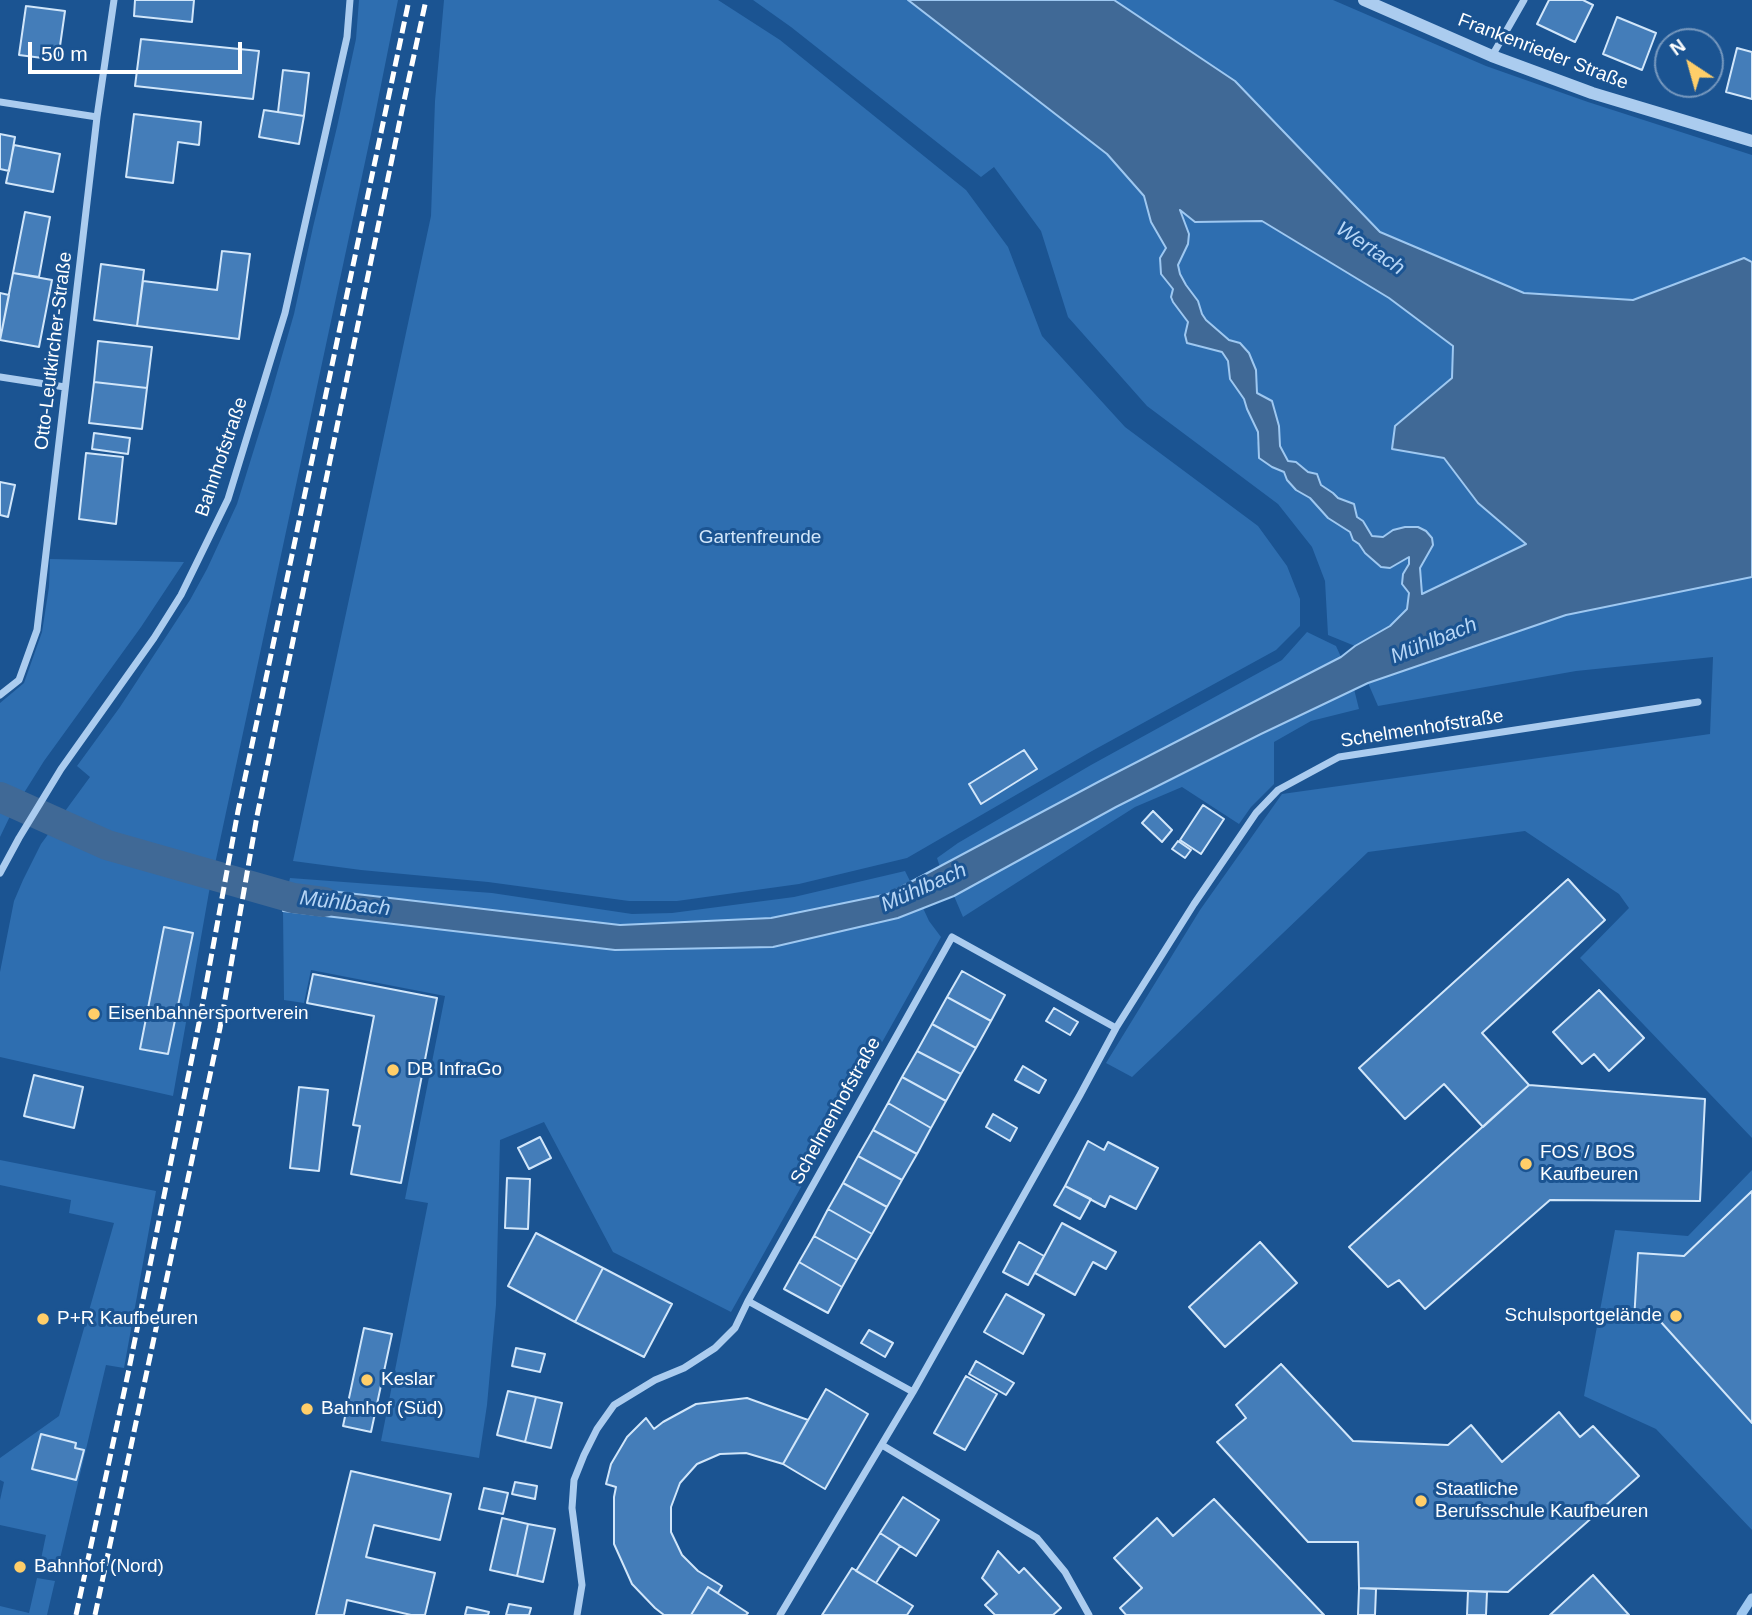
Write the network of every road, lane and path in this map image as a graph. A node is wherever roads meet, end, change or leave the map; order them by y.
1 (114, 0) edge
2 (350, 0) edge
3 (1364, 0) edge
4 (1524, 0) edge
5 (1492, 56) junction
6 (0, 102) edge
7 (97, 117) junction
8 (1752, 141) edge
9 (0, 377) edge
10 (65, 387) junction
11 (0, 695) edge
12 (1698, 702) dead end
13 (0, 873) edge
14 (1116, 1028) junction
15 (748, 1301) junction
16 (913, 1392) junction
17 (882, 1445) junction
18 (577, 1615) edge
19 (780, 1615) edge
20 (1089, 1615) edge

1 - 7 street, Otto-Leutkircher-Straße
2 - 13 street, Bahnhofstraße
3 - 5 street, Frankenrieder Straße
4 - 5 street
5 - 8 street, Frankenrieder Straße
6 - 7 street
7 - 10 street, Otto-Leutkircher-Straße
9 - 10 street
10 - 11 street, Otto-Leutkircher-Straße
12 - 14 street, Schelmenhofstraße
14 - 15 street, Schelmenhofstraße
14 - 16 street, Schelmenhofstraße
15 - 16 street
15 - 18 street
16 - 17 street, Schelmenhofstraße
17 - 19 street, Schelmenhofstraße
17 - 20 street

